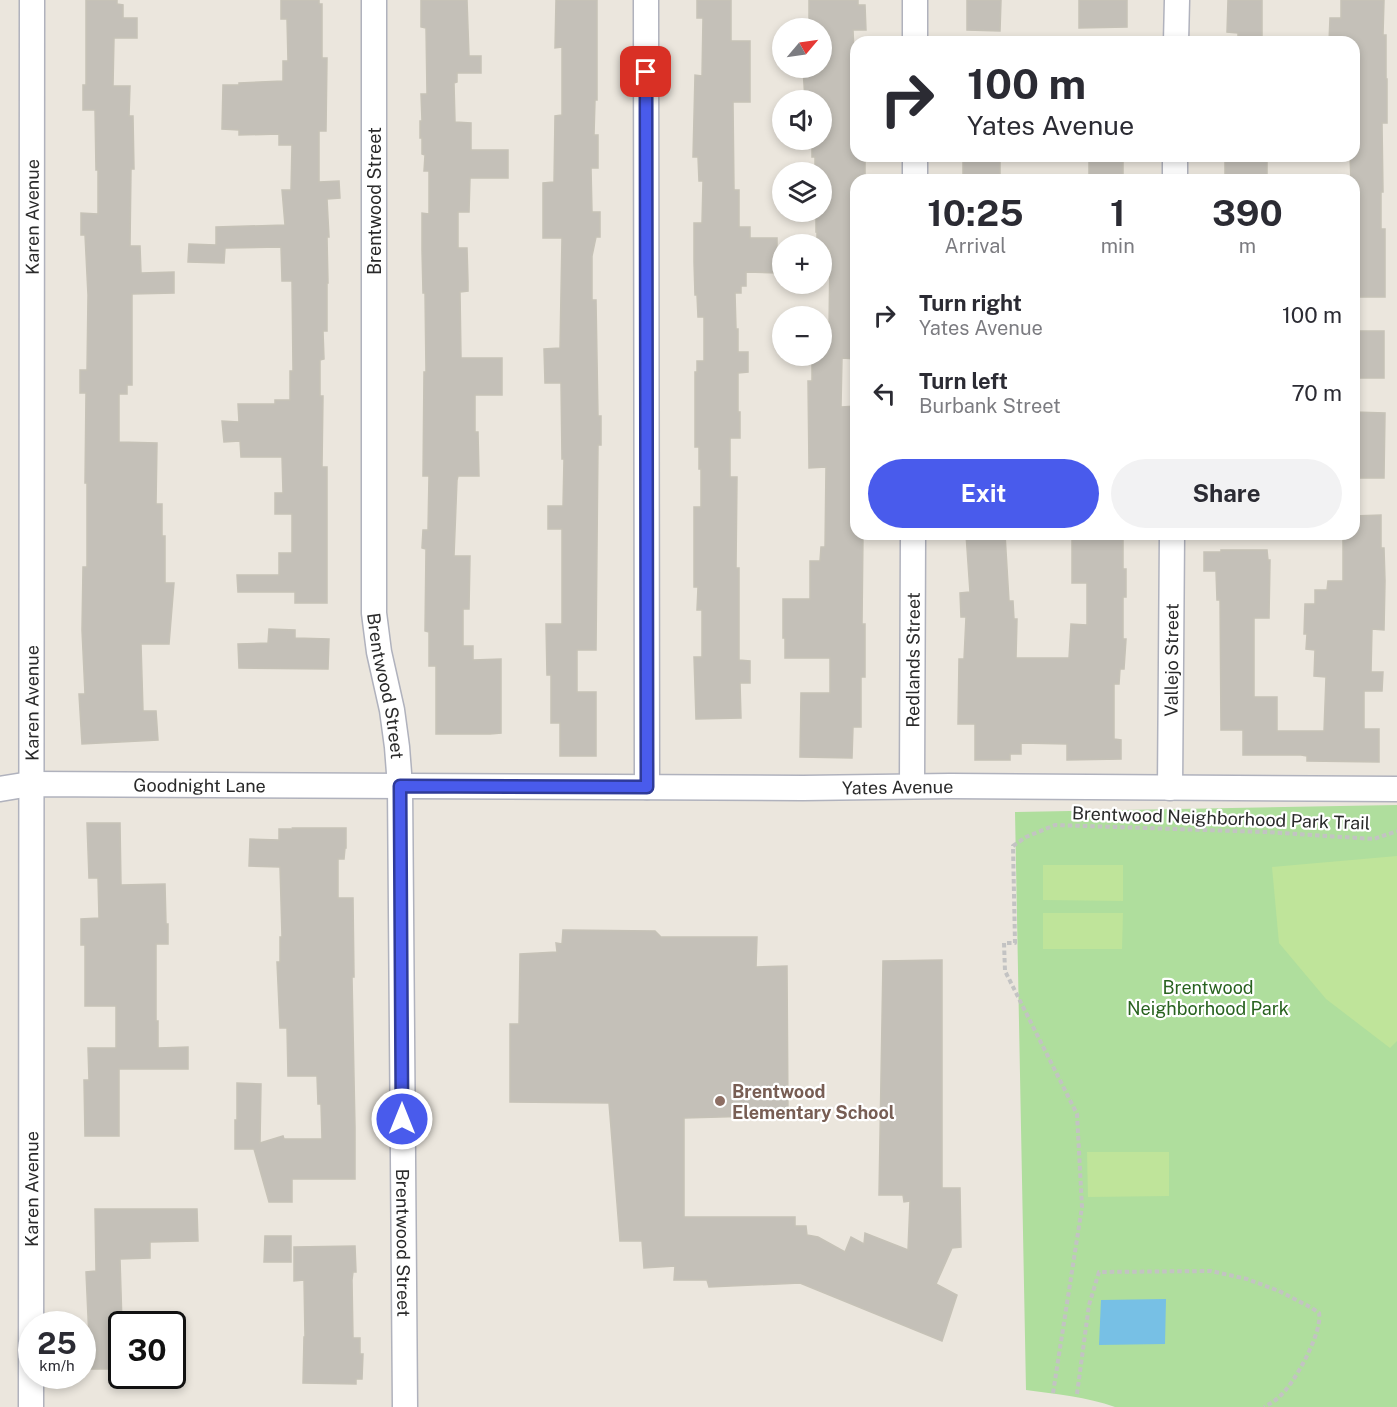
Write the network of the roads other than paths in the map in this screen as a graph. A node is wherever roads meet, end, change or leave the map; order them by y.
1 (33, 0) edge
2 (374, 0) edge
3 (646, 0) edge
4 (915, 0) edge
5 (1177, 0) edge
6 (915, 36) edge
7 (1176, 36) edge
8 (913, 540) edge
9 (1172, 540) edge
10 (30, 784) junction
11 (400, 786) junction
12 (912, 786) junction
13 (647, 787) junction
14 (1170, 788) junction
15 (0, 789) edge
16 (1397, 789) edge
17 (31, 1407) edge
18 (405, 1407) edge

1 - 10 street, Karen Avenue
2 - 11 street, Brentwood Street
3 - 13 street
4 - 6 street
5 - 7 street
8 - 12 street, Redlands Street
9 - 14 street, Vallejo Street
10 - 11 street, Goodnight Lane
10 - 15 street, Goodnight Lane
10 - 17 street, Karen Avenue
11 - 13 street, Yates Avenue
11 - 18 street, Brentwood Street
12 - 13 street, Yates Avenue
12 - 14 street, Yates Avenue
14 - 16 street, Yates Avenue

